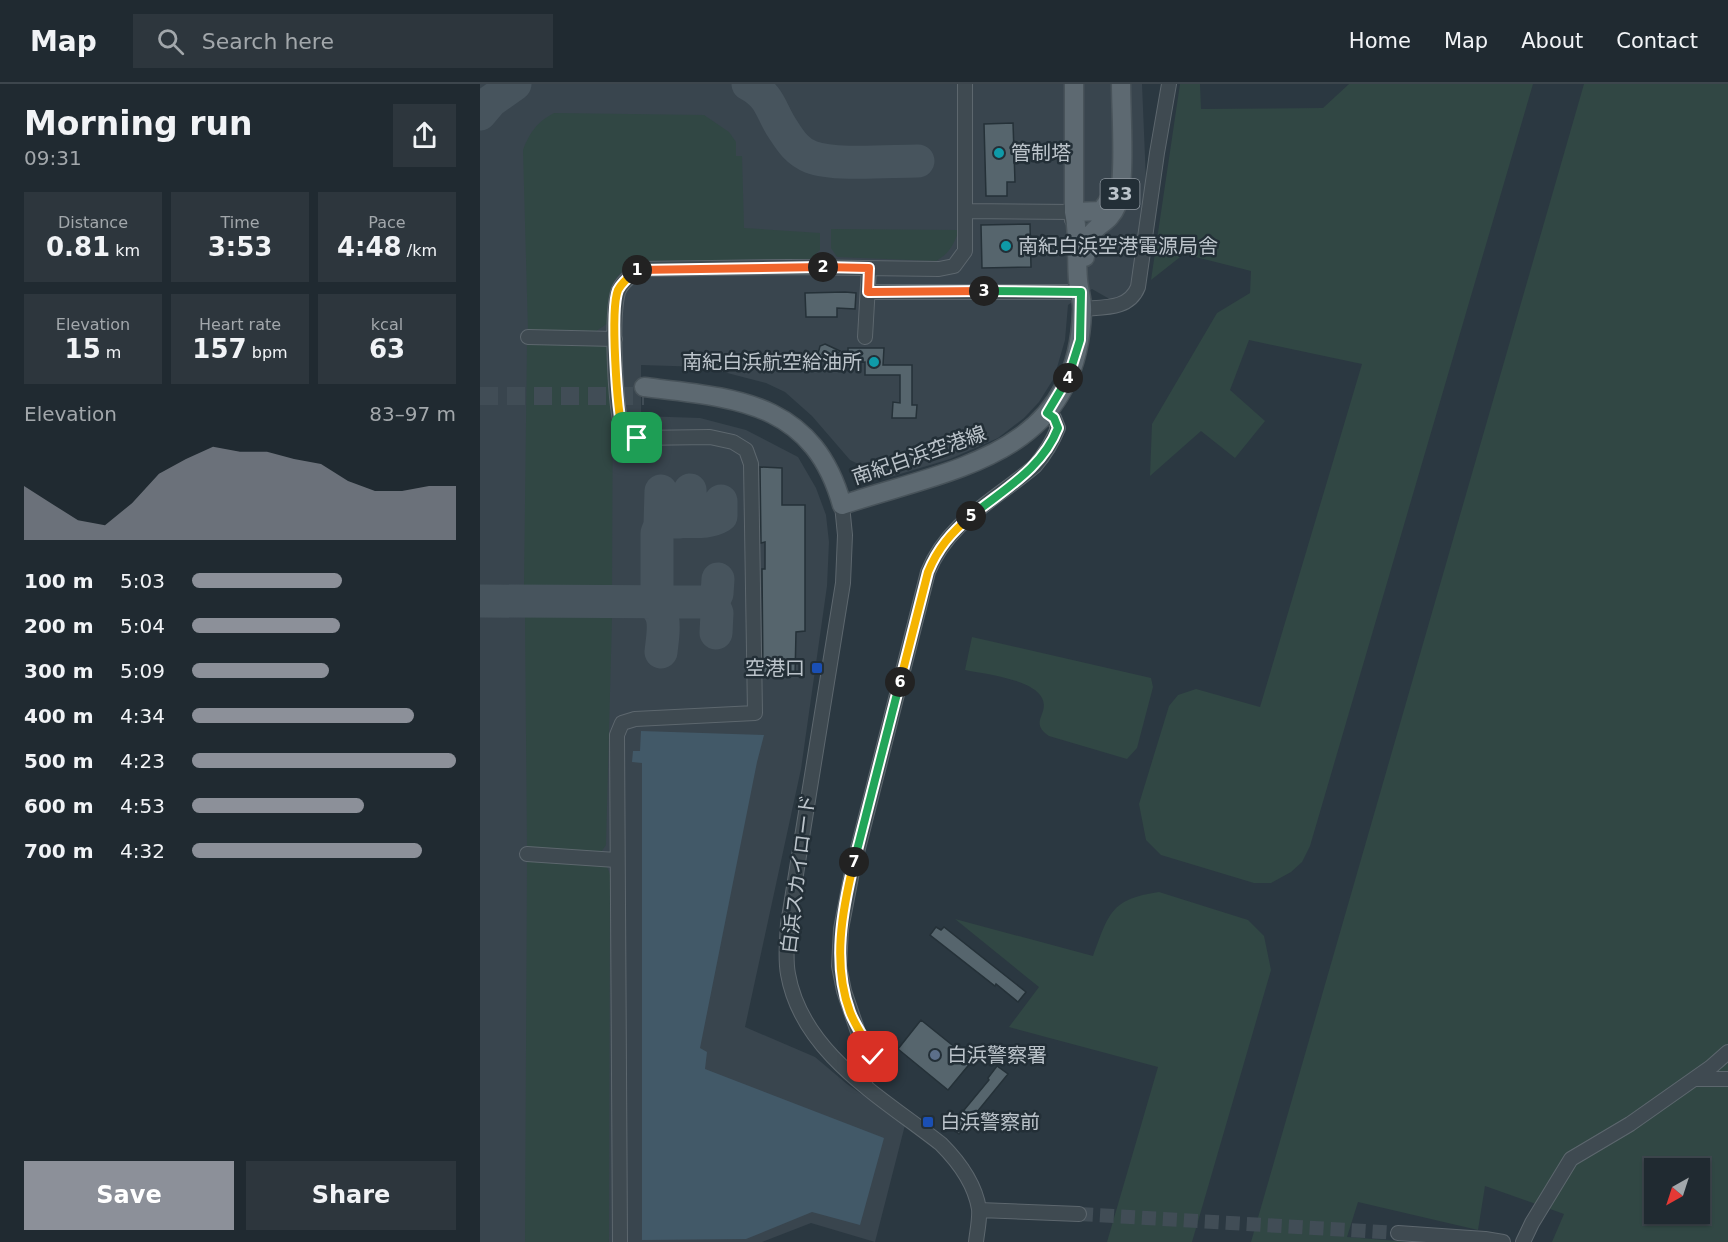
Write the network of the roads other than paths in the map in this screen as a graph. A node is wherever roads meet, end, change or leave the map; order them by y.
1 (965, 84) edge
2 (1074, 84) edge
3 (1121, 84) edge
4 (1169, 84) edge
5 (1121, 162) junction
6 (965, 211) junction
7 (1074, 212) junction
8 (869, 268) junction
9 (1061, 291) junction
10 (868, 292) junction
11 (1082, 300) junction
12 (528, 337) dead end
13 (866, 338) dead end
14 (615, 339) junction
15 (644, 392) tunnel mouth
16 (1047, 413) junction
17 (842, 506) junction
18 (526, 854) dead end
19 (616, 860) junction
20 (1728, 1052) edge
21 (1728, 1078) edge
22 (1692, 1079) junction
23 (863, 1084) junction
24 (979, 1210) junction
25 (1079, 1214) tunnel mouth
26 (1398, 1233) tunnel mouth
27 (620, 1242) edge
28 (976, 1242) edge
29 (1503, 1242) edge
30 (1523, 1242) edge

1 - 6 street
2 - 7 main road, 南紀白浜空港線 / 33
3 - 5 main road, 南紀白浜空港線 / 33
4 - 11 street
5 - 7 main road
5 - 11 main road, 南紀白浜空港線 / 33
6 - 7 street
6 - 8 street
7 - 9 street
7 - 11 main road, 南紀白浜空港線 / 33
8 - 10 street
8 - 14 street
9 - 10 street
9 - 11 street
10 - 13 street
11 - 16 main road, 南紀白浜空港線 / 33
12 - 14 street
14 - 19 street
15 - 17 main road, 南紀白浜空港線
16 - 17 main road, 南紀白浜空港線 / 33
16 - 23 street
17 - 23 street, 白浜スカイロード
18 - 19 street
19 - 27 street
20 - 22 street
21 - 22 street
22 - 30 street
23 - 24 street, 白浜スカイロード
24 - 25 street
24 - 28 street, 白浜スカイロード
26 - 29 street

